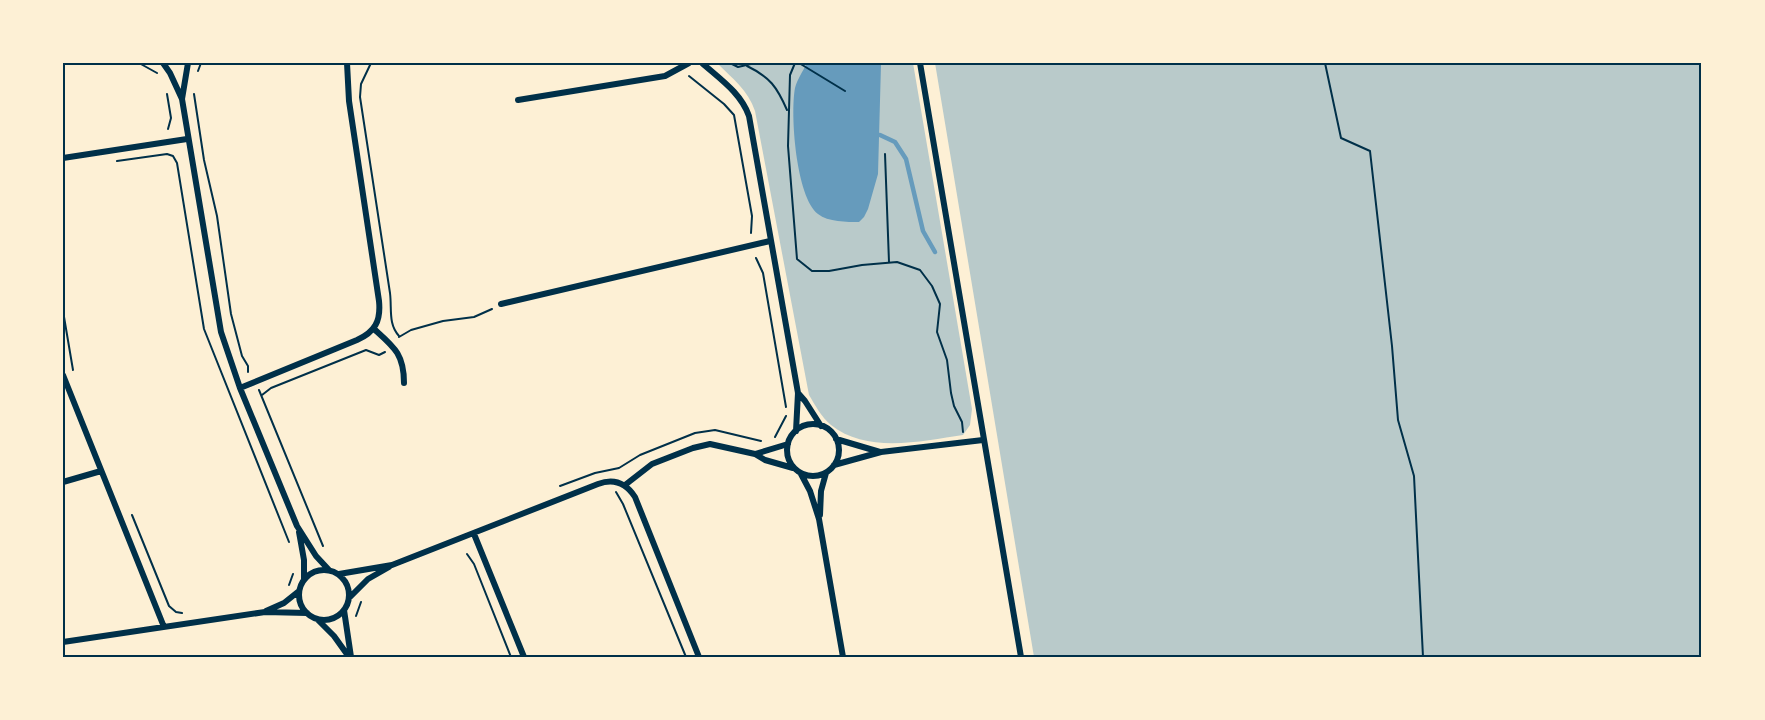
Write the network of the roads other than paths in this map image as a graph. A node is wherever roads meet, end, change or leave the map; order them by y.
1 (163, 63) edge
2 (188, 63) edge
3 (347, 63) edge
4 (689, 63) edge
5 (702, 63) edge
6 (920, 63) edge
7 (182, 99) junction
8 (518, 100) dead end
9 (187, 139) junction
10 (63, 158) edge
11 (770, 241) junction
12 (501, 304) dead end
13 (374, 329) junction
14 (63, 375) edge
15 (404, 383) dead end
16 (240, 388) junction
17 (798, 393) junction
18 (821, 426) junction
19 (796, 430) junction
20 (836, 439) junction
21 (983, 440) junction
22 (788, 444) junction
23 (881, 452) junction
24 (755, 454) junction
25 (834, 465) junction
26 (793, 468) junction
27 (101, 471) junction
28 (826, 473) junction
29 (801, 474) junction
30 (63, 482) edge
31 (622, 484) junction
32 (819, 519) junction
33 (297, 526) junction
34 (474, 534) junction
35 (392, 565) junction
36 (329, 570) junction
37 (339, 574) junction
38 (304, 579) junction
39 (299, 591) junction
40 (350, 597) junction
41 (344, 610) junction
42 (265, 612) junction
43 (307, 613) junction
44 (317, 619) junction
45 (164, 627) junction
46 (63, 642) edge
47 (350, 657) edge
48 (524, 657) edge
49 (699, 657) edge
50 (843, 657) edge
51 (1021, 657) edge

1 - 7 street
2 - 7 street
3 - 13 street
4 - 8 street
5 - 11 street
6 - 21 street
7 - 9 street
9 - 10 street
9 - 16 street
11 - 12 street
11 - 17 street
13 - 15 street
13 - 16 street
14 - 27 street
16 - 33 street
17 - 18 street
17 - 19 street
18 - 19 street
18 - 20 street
19 - 22 street
20 - 23 street
20 - 25 street
21 - 23 street
21 - 51 street
22 - 24 street
22 - 26 street
23 - 25 street
24 - 26 street
24 - 31 street
25 - 28 street
26 - 29 street
27 - 30 street
27 - 45 street
28 - 29 street
28 - 32 street
29 - 32 street
31 - 34 street
31 - 49 street
32 - 50 street
33 - 36 street
33 - 38 street
34 - 35 street
34 - 48 street
35 - 37 street
35 - 40 street
36 - 37 street
36 - 38 street
37 - 40 street
38 - 39 street
39 - 42 street
39 - 43 street
40 - 41 street
41 - 44 street
41 - 47 street
42 - 43 street
42 - 45 street
43 - 44 street
44 - 47 street
45 - 46 street

